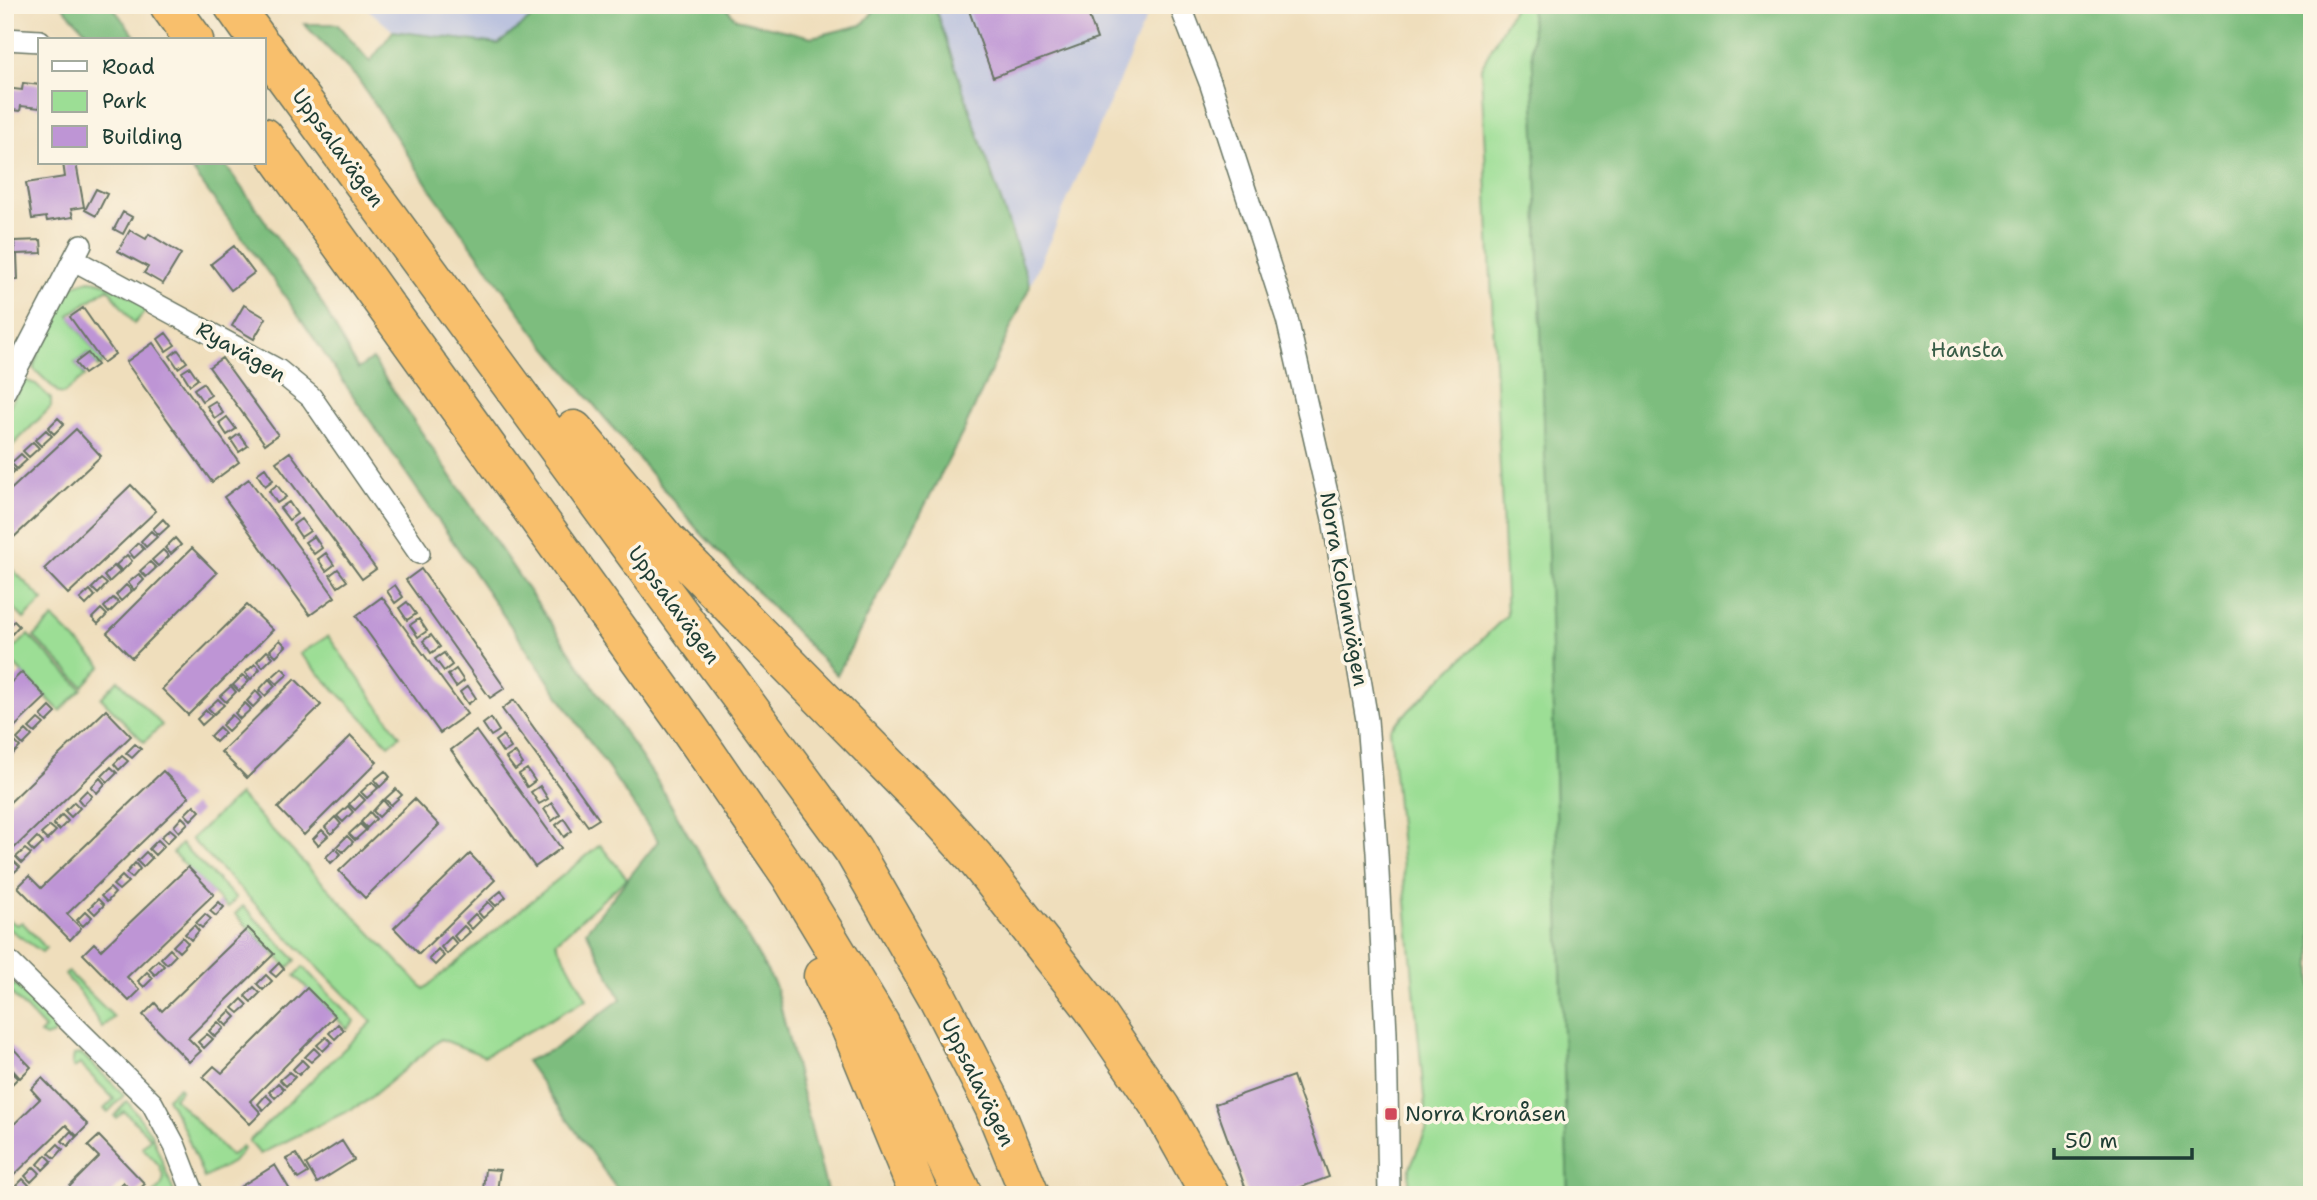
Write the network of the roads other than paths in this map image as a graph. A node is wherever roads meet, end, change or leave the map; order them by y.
1 (169, 5) edge
2 (233, 5) edge
3 (1180, 5) edge
4 (193, 38) edge
5 (257, 38) edge
6 (5, 39) edge
7 (38, 41) edge
8 (266, 51) edge
9 (266, 139) edge
10 (347, 160) junction
11 (5, 391) edge
12 (419, 554) dead end
13 (689, 728) junction
14 (5, 958) edge
15 (1209, 1191) edge
16 (194, 1195) edge
17 (919, 1195) edge
18 (963, 1195) edge
19 (1030, 1195) edge
20 (1389, 1195) edge

1 - 4 highway
2 - 5 highway
3 - 20 street, Norra Kolonnvägen
6 - 7 street
8 - 10 highway, Uppsalavägen
9 - 13 highway
10 - 15 highway
10 - 19 highway, Uppsalavägen
11 - 12 street, Ryavägen
13 - 17 highway
13 - 18 highway
14 - 16 street

